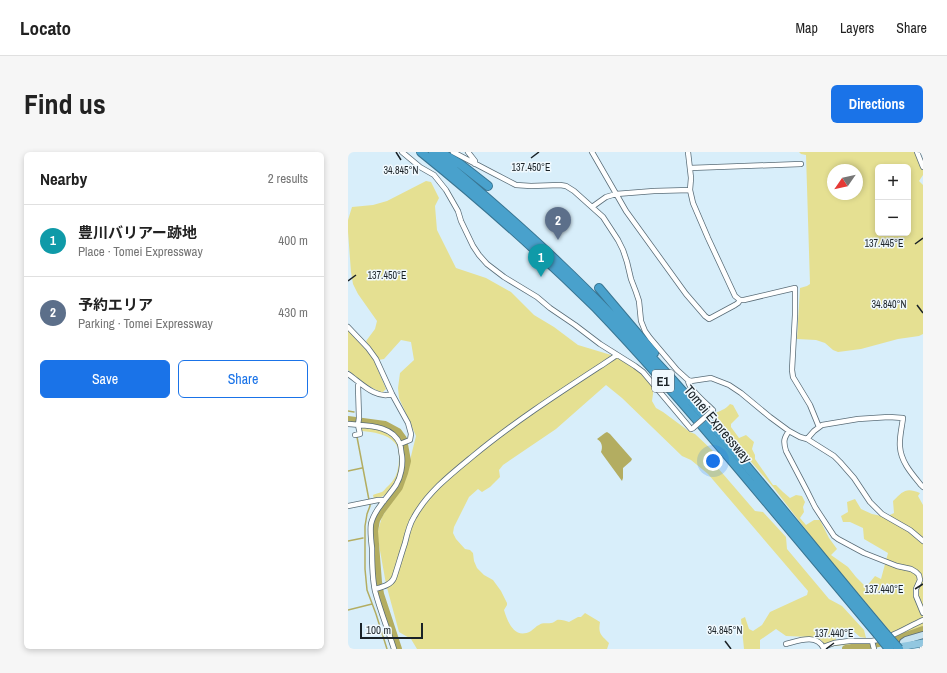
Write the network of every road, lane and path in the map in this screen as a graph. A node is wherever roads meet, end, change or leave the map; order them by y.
1 (402, 152) edge
2 (421, 152) edge
3 (432, 152) edge
4 (440, 152) edge
5 (468, 152) edge
6 (592, 152) edge
7 (688, 152) edge
8 (917, 152) edge
9 (452, 153) edge
10 (475, 164) junction
11 (801, 164) dead end
12 (923, 167) edge
13 (690, 168) junction
14 (488, 186) dead end
15 (690, 190) junction
16 (616, 194) junction
17 (592, 207) junction
18 (599, 288) dead end
19 (740, 300) junction
20 (348, 327) edge
21 (616, 354) junction
22 (348, 374) edge
23 (688, 380) junction
24 (359, 383) junction
25 (680, 389) junction
26 (392, 394) junction
27 (348, 424) edge
28 (358, 424) junction
29 (819, 427) junction
30 (789, 431) junction
31 (357, 434) dead end
32 (807, 439) junction
33 (403, 444) junction
34 (923, 487) edge
35 (384, 501) junction
36 (348, 506) edge
37 (923, 541) edge
38 (378, 588) junction
39 (923, 613) edge
40 (923, 620) edge
41 (923, 634) edge
42 (876, 641) edge
43 (786, 644) dead end
44 (922, 645) edge
45 (823, 648) edge
46 (900, 648) edge
47 (394, 649) edge
48 (885, 649) edge
49 (889, 649) edge

1 - 21 street
2 - 42 highway, Tomei Expressway / E1
3 - 25 highway, Tomei Expressway / E1
4 - 14 highway
5 - 10 street
6 - 16 street
7 - 13 street
8 - 12 street
9 - 10 street
10 - 17 street
11 - 13 street
13 - 15 street
15 - 16 street
15 - 19 street
16 - 17 street
16 - 19 street
17 - 23 street
18 - 25 highway
19 - 29 street
20 - 26 street
21 - 23 street, bridge
21 - 38 street
22 - 24 street
23 - 30 street
24 - 26 street
24 - 28 street
25 - 42 highway, Tomei Expressway / E1
26 - 33 street
27 - 28 street
28 - 31 street
28 - 33 street
29 - 32 street
29 - 34 street
30 - 32 street
30 - 39 street
32 - 37 street
33 - 35 street
35 - 36 street
35 - 38 street
38 - 47 street
40 - 42 street
41 - 46 street
42 - 45 street
42 - 46 highway, Tomei Expressway / E1, bridge
42 - 49 highway, Tomei Expressway / E1, bridge
43 - 45 street
44 - 46 main road
46 - 48 main road

